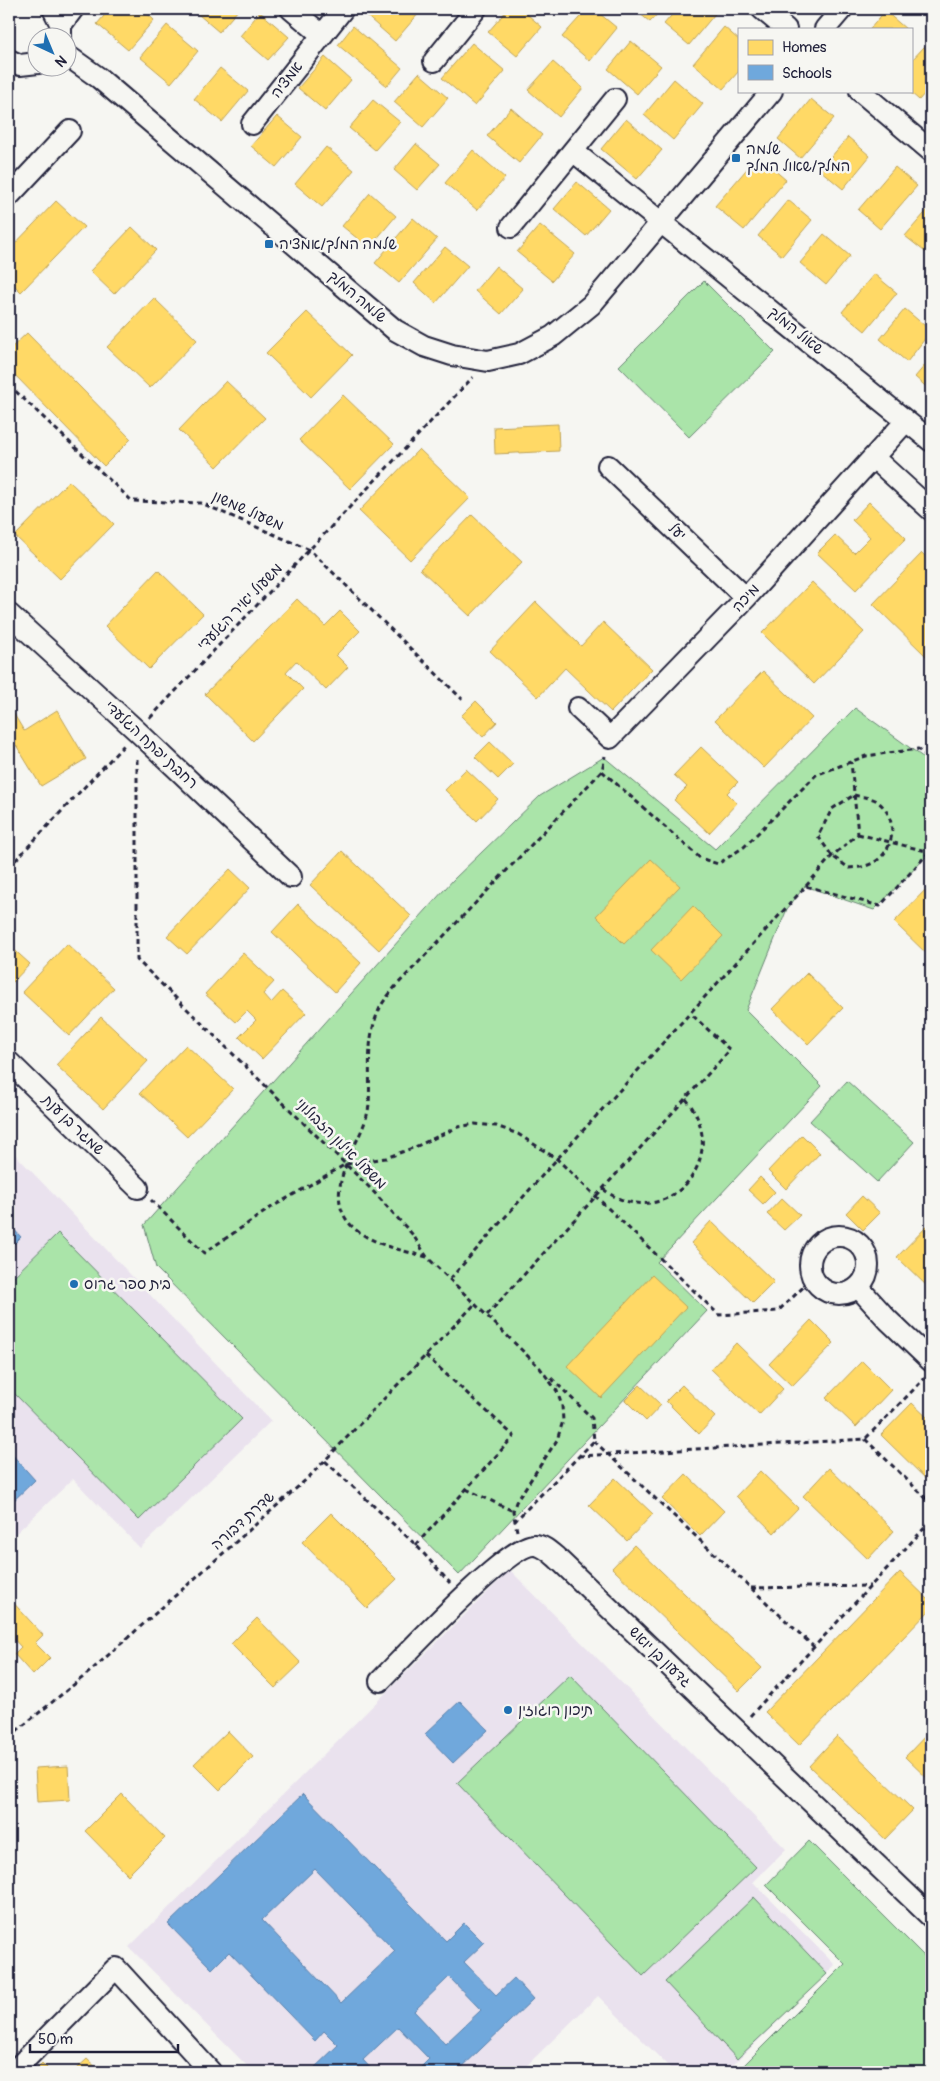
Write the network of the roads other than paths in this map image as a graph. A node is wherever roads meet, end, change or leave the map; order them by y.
1 (73, 9) edge
2 (291, 9) edge
3 (343, 9) edge
4 (762, 9) edge
5 (842, 9) edge
6 (467, 12) edge
7 (58, 24) edge
8 (785, 28) edge
9 (826, 28) edge
10 (322, 35) junction
11 (434, 61) dead end
12 (78, 63) edge
13 (771, 92) edge
14 (861, 92) edge
15 (615, 100) dead end
16 (252, 124) dead end
17 (70, 131) dead end
18 (573, 151) junction
19 (931, 151) edge
20 (9, 196) edge
21 (660, 222) junction
22 (511, 227) dead end
23 (906, 421) junction
24 (931, 441) edge
25 (874, 458) junction
26 (608, 466) dead end
27 (931, 510) edge
28 (746, 598) junction
29 (9, 614) edge
30 (578, 708) dead end
31 (291, 877) dead end
32 (9, 1062) edge
33 (138, 1188) road end
34 (858, 1287) junction
35 (931, 1361) edge
36 (380, 1681) dead end
37 (931, 1917) edge
38 (13, 2072) edge
39 (211, 2072) edge

1 - 7 street
2 - 10 street
3 - 10 street, אמציה
4 - 8 street
5 - 9 street
6 - 11 street
10 - 16 street, אמציה
12 - 21 street, שלמה המלך
13 - 21 street, שלמה המלך
14 - 19 street
15 - 18 street
17 - 20 street
18 - 21 street
18 - 22 street
21 - 23 street, שאול המלך
23 - 24 street, שאול המלך
23 - 25 street, מיכה
25 - 27 street
25 - 28 street, מיכה
26 - 28 street, יעל
28 - 30 street, מיכה
29 - 31 street, רחבת יפתח הגלעדי
32 - 33 street, שמגר בן ענת
34 - 34 street
34 - 35 street
36 - 37 street, גדעון בן יואש
38 - 39 street

